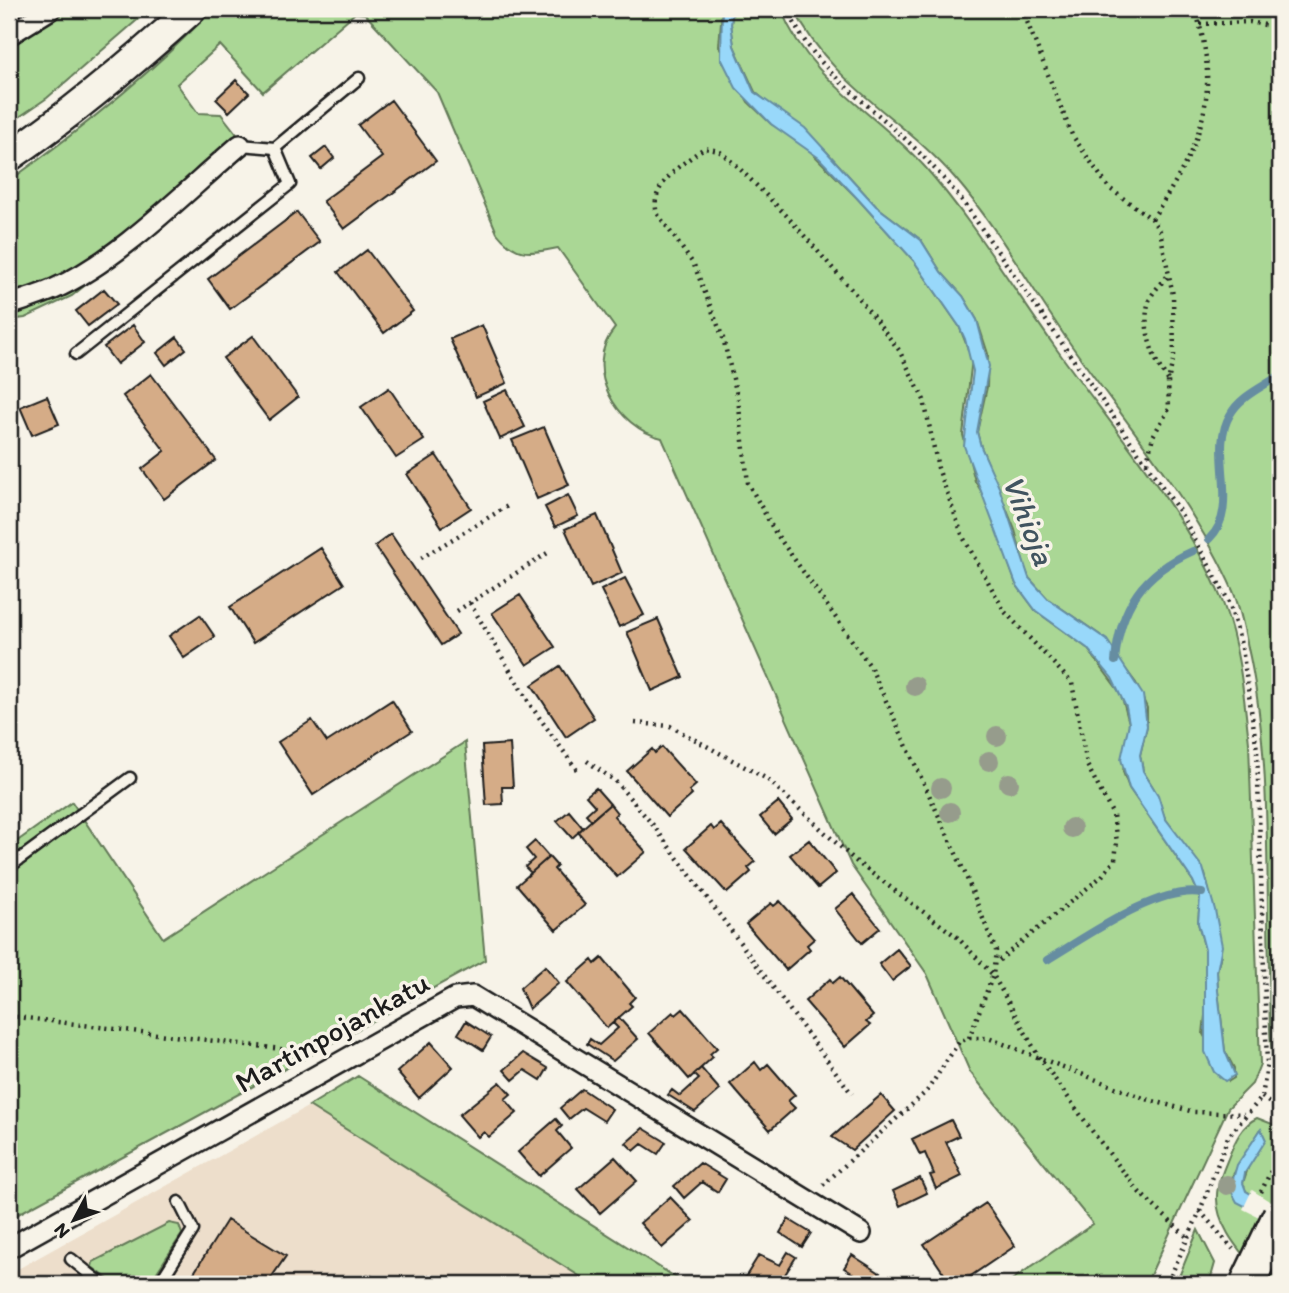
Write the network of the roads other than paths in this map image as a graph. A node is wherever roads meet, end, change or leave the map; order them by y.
1 (51, 9) edge
2 (192, 9) edge
3 (9, 35) edge
4 (359, 78) dead end
5 (240, 145) joint
6 (275, 148) junction
7 (9, 157) edge
8 (9, 305) edge
9 (76, 354) dead end
10 (130, 778) dead end
11 (9, 867) edge
12 (179, 1202) dead end
13 (1280, 1215) edge
14 (861, 1233) dead end
15 (9, 1248) edge
16 (71, 1259) dead end
17 (1242, 1270) edge
18 (102, 1284) edge
19 (159, 1284) edge

1 - 3 street
2 - 7 main road
4 - 6 lane
5 - 6 lane
5 - 8 street
6 - 9 lane
10 - 11 lane
12 - 19 lane
13 - 17 highway, bridge
14 - 15 street, Martinpojankatu
16 - 18 lane

